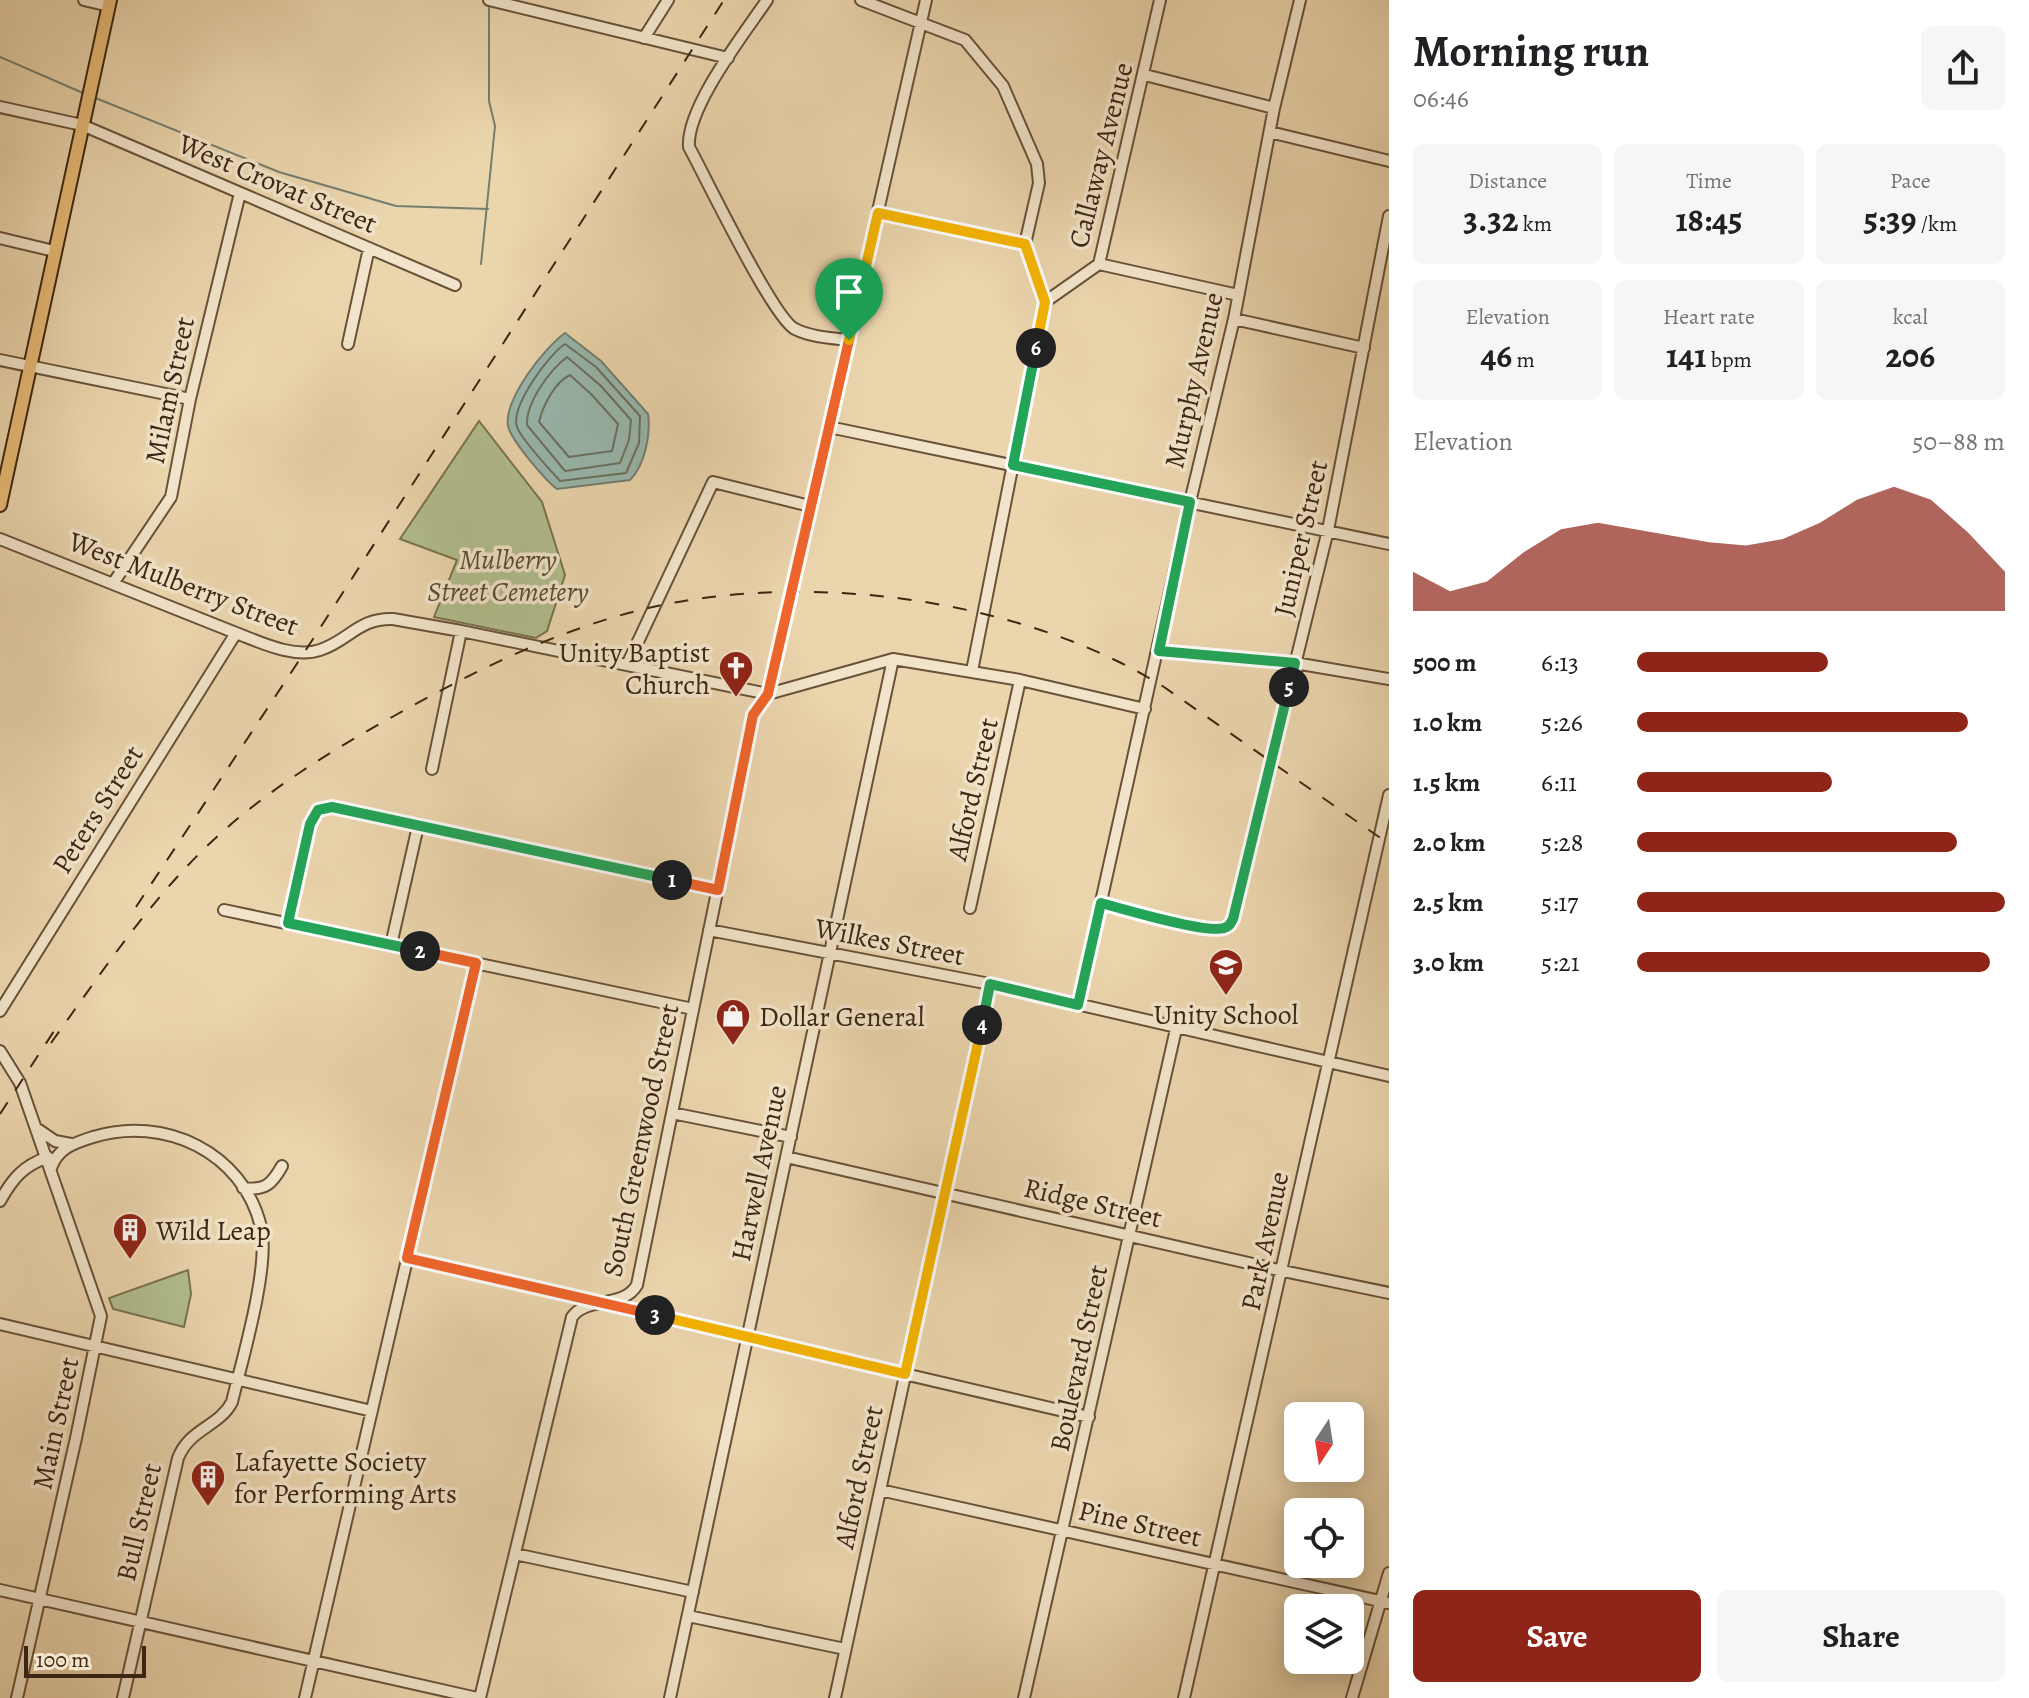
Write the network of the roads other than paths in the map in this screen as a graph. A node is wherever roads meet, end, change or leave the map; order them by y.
1 (84, 0) edge
2 (489, 0) edge
3 (668, 0) edge
4 (767, 0) edge
5 (861, 0) edge
6 (926, 0) edge
7 (1160, 0) edge
8 (1300, 0) edge
9 (109, 3) edge
10 (921, 25) junction
11 (644, 38) junction
12 (728, 58) junction
13 (1145, 75) junction
14 (0, 107) edge
15 (1274, 108) junction
16 (82, 125) junction
17 (1270, 132) junction
18 (1389, 161) edge
19 (240, 193) junction
20 (878, 213) junction
21 (1389, 216) edge
22 (0, 238) edge
23 (1025, 244) junction
24 (369, 248) junction
25 (54, 251) junction
26 (1099, 264) junction
27 (455, 285) dead end
28 (1238, 295) junction
29 (1045, 302) junction
30 (1234, 319) junction
31 (849, 340) junction
32 (348, 344) dead end
33 (1364, 348) junction
34 (0, 360) edge
35 (30, 365) junction
36 (190, 399) junction
37 (829, 427) junction
38 (1013, 465) junction
39 (1190, 502) junction
40 (0, 505) edge
41 (810, 506) junction
42 (1328, 530) junction
43 (0, 539) edge
44 (1389, 544) edge
45 (114, 582) junction
46 (461, 631) junction
47 (236, 633) junction
48 (1159, 651) junction
49 (893, 659) junction
50 (1295, 663) junction
51 (627, 665) junction
52 (972, 671) junction
53 (1389, 679) edge
54 (1020, 680) junction
55 (768, 694) junction
56 (1145, 709) junction
57 (432, 769) dead end
58 (1389, 795) edge
59 (418, 826) junction
60 (1385, 832) edge
61 (718, 890) junction
62 (1101, 903) junction
63 (970, 908) dead end
64 (224, 910) dead end
65 (288, 923) junction
66 (709, 930) junction
67 (391, 945) junction
68 (830, 954) junction
69 (476, 963) junction
70 (990, 984) junction
71 (1078, 1005) junction
72 (693, 1009) junction
73 (0, 1011) edge
74 (1176, 1029) junction
75 (0, 1051) edge
76 (1327, 1063) junction
77 (1389, 1076) edge
78 (672, 1113) junction
79 (36, 1125) junction
80 (791, 1137) junction
81 (73, 1145) junction
82 (786, 1157) junction
83 (49, 1163) junction
84 (282, 1166) dead end
85 (243, 1188) junction
86 (947, 1193) junction
87 (0, 1201) edge
88 (1129, 1235) junction
89 (407, 1258) junction
90 (1283, 1271) junction
91 (1389, 1293) edge
92 (603, 1303) junction
93 (0, 1324) edge
94 (748, 1337) junction
95 (96, 1346) junction
96 (905, 1374) junction
97 (237, 1380) junction
98 (372, 1411) junction
99 (1089, 1417) junction
100 (880, 1490) junction
101 (1064, 1530) junction
102 (515, 1554) junction
103 (1214, 1565) junction
104 (1389, 1573) edge
105 (0, 1590) edge
106 (693, 1592) junction
107 (40, 1599) junction
108 (1386, 1602) edge
109 (688, 1616) junction
110 (139, 1622) junction
111 (845, 1649) junction
112 (314, 1661) junction
113 (17, 1698) edge
114 (123, 1698) edge
115 (305, 1698) edge
116 (479, 1698) edge
117 (670, 1698) edge
118 (835, 1698) edge
119 (1024, 1698) edge
120 (1184, 1698) edge
121 (1352, 1698) edge

1 - 9 street
2 - 11 street
3 - 11 street
4 - 12 street
5 - 10 street
6 - 10 street, South Greenwood Street
7 - 13 street, Callaway Avenue
8 - 15 street, Murphy Avenue
9 - 16 main road
10 - 20 street, South Greenwood Street
10 - 23 street
11 - 12 street
12 - 31 street
13 - 15 street
13 - 26 street, Callaway Avenue
14 - 16 street, West Crovat Street
15 - 17 street, Murphy Avenue
16 - 19 street, West Crovat Street
16 - 25 main road
17 - 18 street
17 - 28 street, Murphy Avenue
19 - 24 street, West Crovat Street
19 - 36 street, Milam Street
20 - 23 street
20 - 31 street, South Greenwood Street
21 - 33 street, Juniper Street
22 - 25 street
23 - 29 street
24 - 27 street, West Crovat Street
24 - 32 street
25 - 35 main road
26 - 28 street
26 - 29 street, Callaway Avenue
28 - 30 street, Murphy Avenue
29 - 38 street
30 - 33 street
30 - 39 street, Murphy Avenue
31 - 37 street, South Greenwood Street
33 - 42 street, Juniper Street
34 - 35 street
35 - 36 street
35 - 40 main road
36 - 45 street, Milam Street
37 - 38 street
37 - 41 street, South Greenwood Street
38 - 39 street
38 - 52 street
39 - 42 street
39 - 48 street, Murphy Avenue
41 - 51 street
41 - 55 street, South Greenwood Street
42 - 44 street
42 - 50 street, Juniper Street
43 - 45 street, West Mulberry Street
45 - 47 street, West Mulberry Street
46 - 47 street, West Mulberry Street
46 - 51 street, West Mulberry Street
46 - 57 street
47 - 73 street, Peters Street
48 - 50 street
48 - 56 street, Murphy Avenue
49 - 52 street, West Mulberry Street
49 - 55 street, West Mulberry Street
49 - 68 street, Harwell Avenue
50 - 53 street
50 - 62 street, Juniper Street, bridge
51 - 55 street, West Mulberry Street
52 - 54 street, West Mulberry Street
54 - 56 street, West Mulberry Street
54 - 63 street, Alford Street
55 - 61 street, South Greenwood Street
56 - 62 street, Murphy Avenue
58 - 60 street, Park Avenue
59 - 61 street
59 - 65 street
59 - 67 street
60 - 76 street, Park Avenue
61 - 66 street, South Greenwood Street
62 - 71 street, Murphy Avenue
64 - 65 street
65 - 67 street
66 - 68 street, Wilkes Street
66 - 72 street, South Greenwood Street
67 - 69 street
68 - 70 street, Wilkes Street
68 - 80 street, Harwell Avenue
69 - 72 street
69 - 89 street
70 - 71 street, Wilkes Street
70 - 86 street, Alford Street
71 - 74 street, Wilkes Street
72 - 78 street, South Greenwood Street
74 - 76 street, Wilkes Street
74 - 88 street, Boulevard Street
75 - 79 street, Main Street
76 - 77 street, Wilkes Street
76 - 90 street, Park Avenue
78 - 80 street
78 - 92 street, South Greenwood Street
79 - 81 street
79 - 83 street, Main Street
80 - 82 street, Harwell Avenue
81 - 83 street
81 - 85 street, Bull Street
82 - 86 street, Ridge Street
82 - 94 street, Harwell Avenue
83 - 87 street
83 - 95 street, Main Street
84 - 85 street
85 - 97 street, Bull Street
86 - 88 street, Ridge Street
86 - 96 street, Alford Street
88 - 90 street, Ridge Street
88 - 99 street, Boulevard Street
89 - 92 street
89 - 98 street
90 - 91 street, Ridge Street
90 - 103 street, Park Avenue
92 - 94 street
92 - 102 street, South Greenwood Street
93 - 95 street
94 - 96 street
94 - 106 street, Harwell Avenue
95 - 97 street
95 - 107 street, Main Street
96 - 99 street
96 - 100 street, Alford Street
97 - 98 street
97 - 110 street, Bull Street
98 - 112 street
99 - 101 street, Boulevard Street
100 - 101 street, Pine Street
100 - 111 street, Alford Street
101 - 103 street, Pine Street
101 - 119 street, Boulevard Street
102 - 106 street
102 - 116 street, South Greenwood Street
103 - 108 street, Pine Street
103 - 120 street, Park Avenue
104 - 108 street
105 - 107 street
106 - 109 street, Harwell Avenue
107 - 110 street
107 - 113 street, Main Street
108 - 121 street
109 - 111 street
109 - 117 street, Harwell Avenue
110 - 112 street
110 - 114 street, Bull Street
111 - 118 street, Alford Street
112 - 115 street
112 - 116 street

